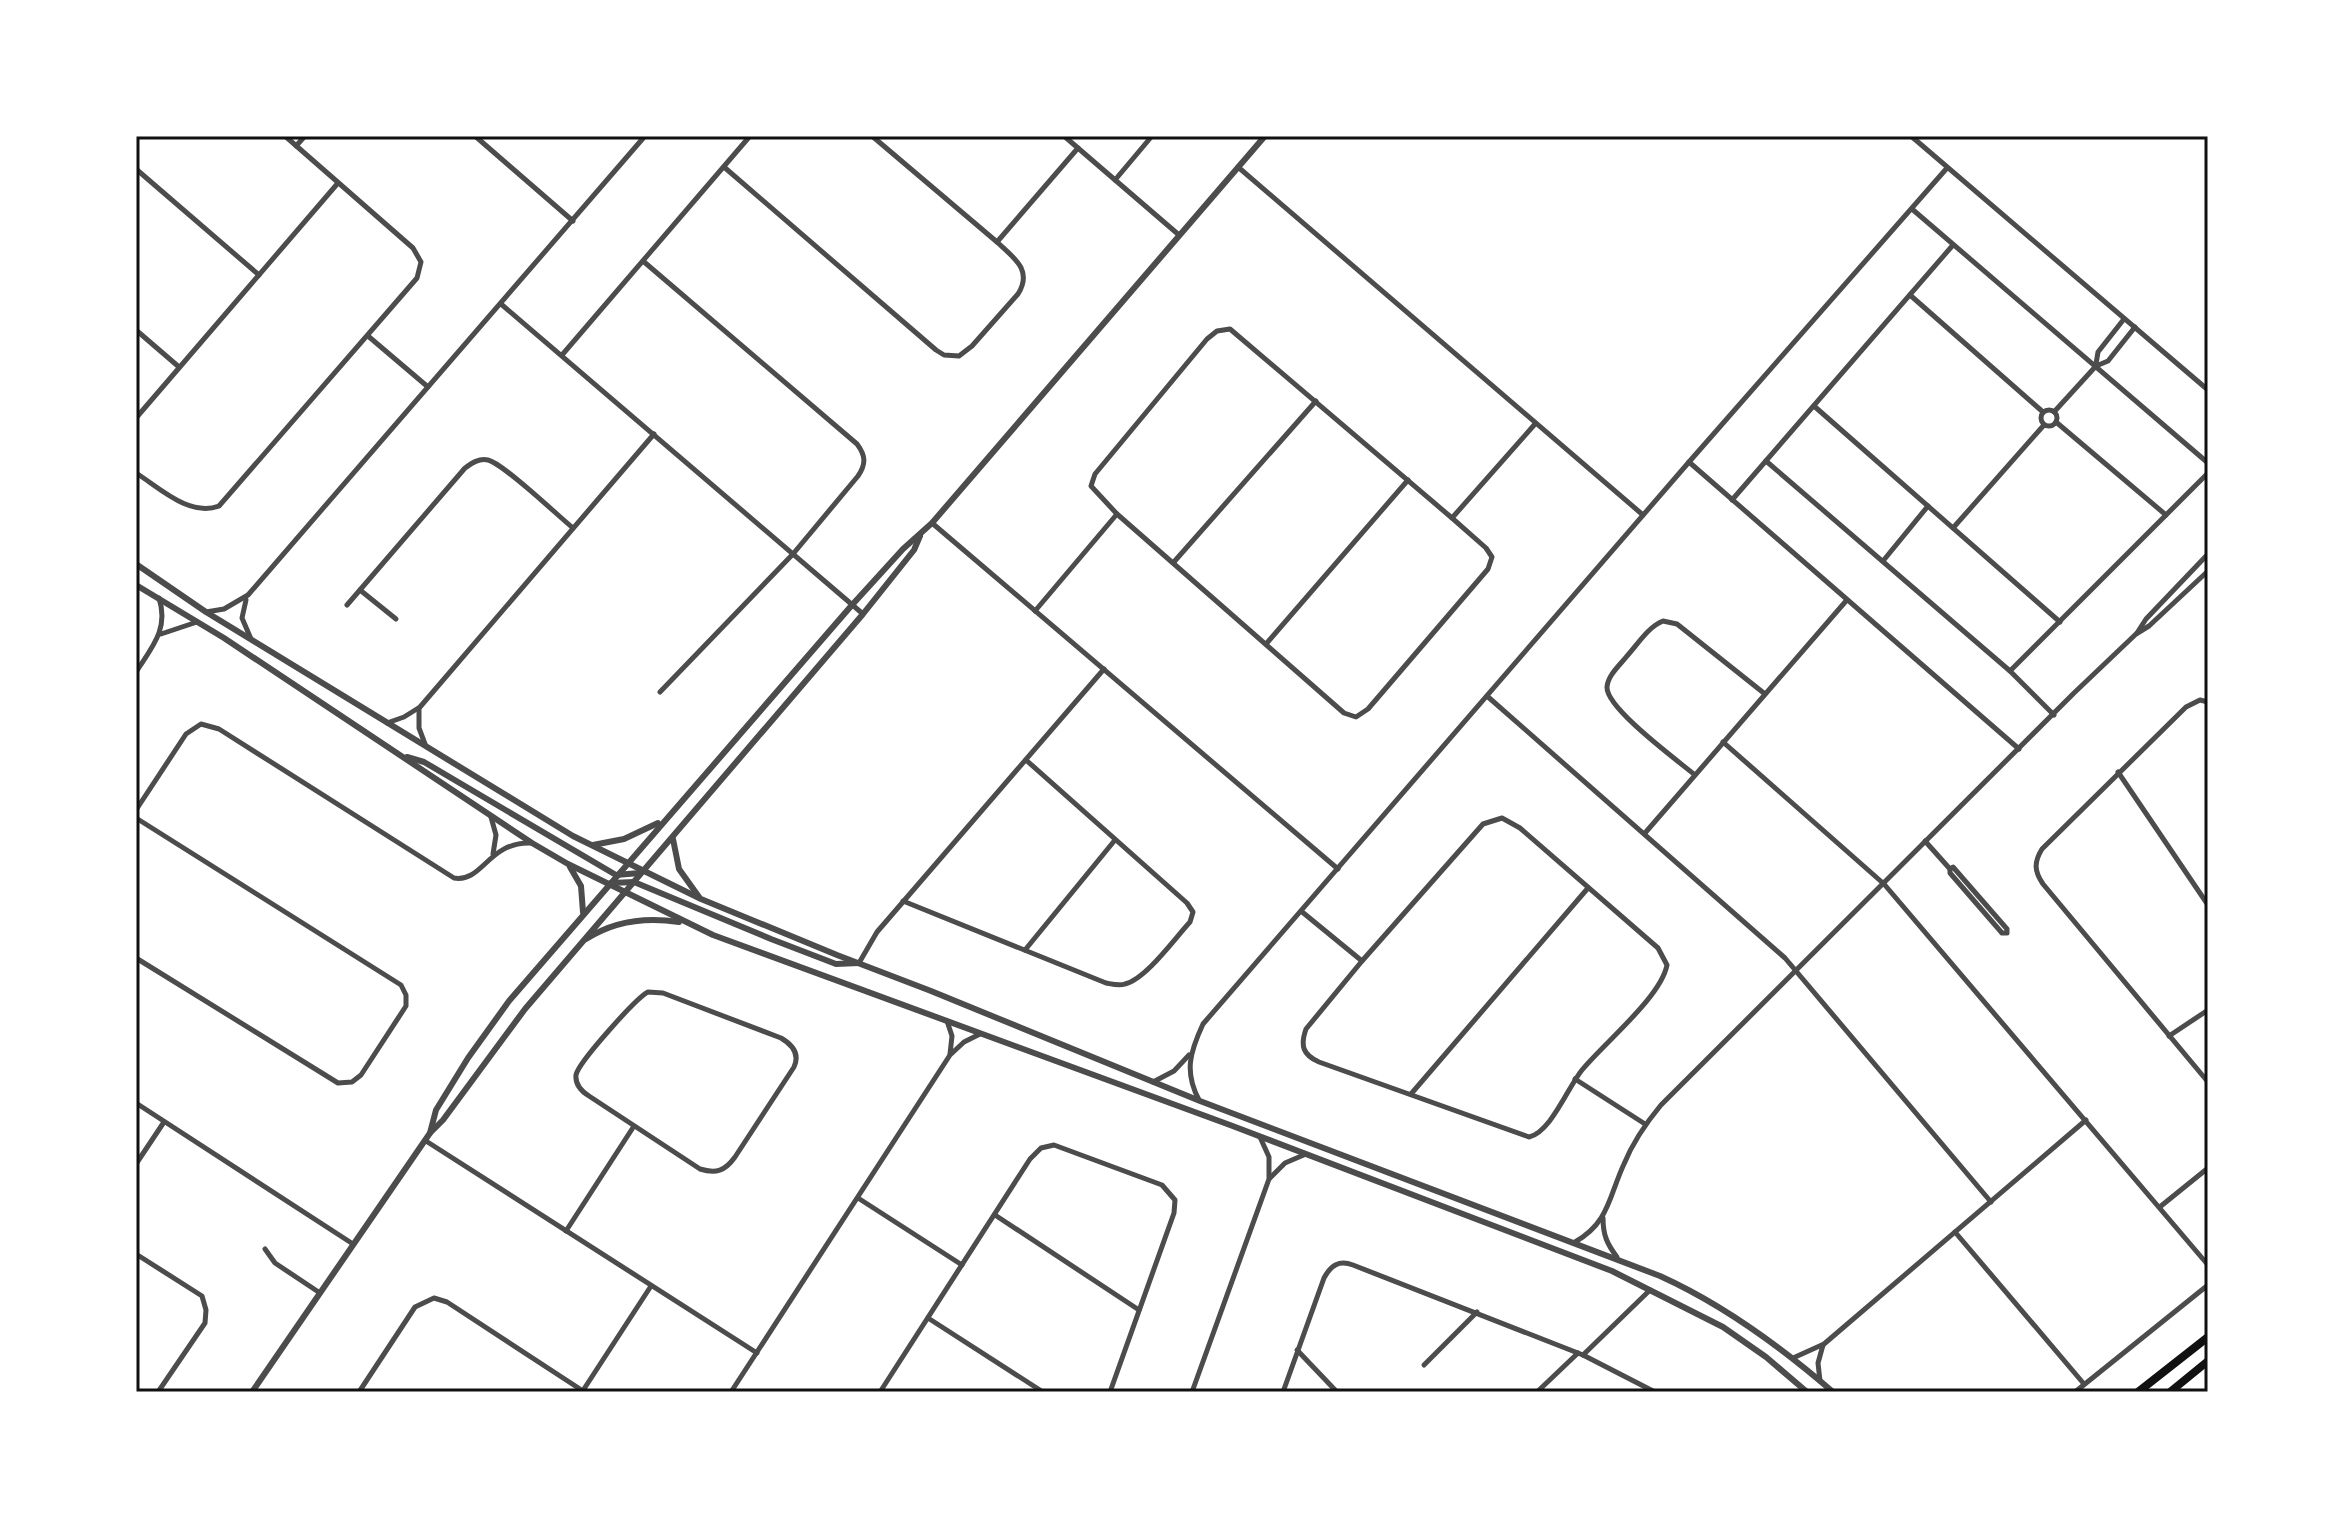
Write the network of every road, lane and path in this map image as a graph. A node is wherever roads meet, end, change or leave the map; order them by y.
1 (285, 136) edge
2 (305, 136) edge
3 (475, 136) edge
4 (645, 136) edge
5 (750, 136) edge
6 (872, 136) edge
7 (1064, 136) edge
8 (1152, 136) edge
9 (1265, 136) edge
10 (1911, 136) edge
11 (296, 146) junction
12 (1078, 148) junction
13 (724, 167) junction
14 (1238, 167) junction
15 (1947, 168) junction
16 (136, 169) edge
17 (1115, 180) junction
18 (338, 183) junction
19 (1912, 209) junction
20 (573, 221) junction
21 (1179, 235) junction
22 (997, 242) junction
23 (1953, 245) junction
24 (643, 261) junction
25 (259, 275) junction
26 (1910, 295) junction
27 (501, 304) junction
28 (2124, 319) junction
29 (2135, 327) junction
30 (136, 330) edge
31 (368, 336) junction
32 (562, 355) junction
33 (2096, 366) junction
34 (179, 367) junction
35 (428, 388) junction
36 (2208, 390) edge
37 (1316, 401) junction
38 (1814, 406) junction
39 (2043, 412) junction
40 (2054, 412) junction
41 (136, 418) edge
42 (2056, 422) junction
43 (1535, 424) junction
44 (2044, 425) junction
45 (654, 434) junction
46 (1766, 461) junction
47 (1689, 462) junction
48 (2208, 463) edge
49 (136, 473) edge
50 (2208, 473) edge
51 (1408, 480) junction
52 (1732, 500) junction
53 (1928, 506) junction
54 (1117, 514) junction
55 (1643, 515) junction
56 (2166, 515) junction
57 (1452, 518) junction
58 (932, 523) junction
59 (573, 528) junction
60 (1953, 528) junction
61 (920, 536) junction
62 (793, 554) junction
63 (2208, 554) edge
64 (1883, 561) junction
65 (1173, 563) junction
66 (136, 564) edge
67 (2208, 571) edge
68 (136, 585) edge
69 (360, 590) junction
70 (248, 595) junction
71 (159, 598) junction
72 (1846, 601) junction
73 (347, 605) dead end
74 (852, 605) junction
75 (1035, 611) junction
76 (206, 612) junction
77 (863, 614) junction
78 (396, 619) dead end
79 (198, 622) junction
80 (2060, 622) junction
81 (160, 634) junction
82 (2136, 634) junction
83 (251, 639) junction
84 (1266, 644) junction
85 (1104, 669) junction
86 (2010, 671) junction
87 (136, 672) edge
88 (660, 692) dead end
89 (1765, 694) junction
90 (1487, 696) junction
91 (2208, 702) edge
92 (420, 707) junction
93 (2054, 715) junction
94 (387, 723) junction
95 (1723, 742) junction
96 (428, 748) junction
97 (2019, 749) junction
98 (402, 756) junction
99 (1026, 760) junction
100 (2118, 772) junction
101 (1695, 775) junction
102 (136, 810) edge
103 (491, 816) junction
104 (136, 818) edge
105 (664, 819) junction
106 (1645, 833) junction
107 (673, 839) junction
108 (1115, 840) junction
109 (1925, 841) junction
110 (532, 843) junction
111 (590, 845) junction
112 (493, 855) junction
113 (626, 863) junction
114 (568, 864) junction
115 (1338, 869) junction
116 (1950, 869) junction
117 (643, 872) junction
118 (616, 875) junction
119 (634, 882) junction
120 (608, 884) junction
121 (1884, 884) junction
122 (1588, 888) junction
123 (625, 893) junction
124 (1980, 897) junction
125 (701, 899) junction
126 (903, 901) junction
127 (1974, 902) junction
128 (2208, 905) edge
129 (1301, 911) junction
130 (583, 913) junction
131 (690, 925) junction
132 (579, 943) junction
133 (1025, 950) junction
134 (136, 958) edge
135 (1362, 961) junction
136 (859, 963) junction
137 (1796, 969) junction
138 (2208, 1010) edge
139 (946, 1019) junction
140 (981, 1034) junction
141 (2169, 1036) junction
142 (950, 1055) junction
143 (1190, 1055) junction
144 (1575, 1079) junction
145 (1153, 1082) junction
146 (2208, 1082) edge
147 (1411, 1094) junction
148 (1200, 1101) junction
149 (136, 1103) edge
150 (2086, 1120) junction
151 (164, 1122) junction
152 (1645, 1124) junction
153 (634, 1126) junction
154 (430, 1133) junction
155 (1259, 1136) junction
156 (426, 1141) junction
157 (1306, 1154) junction
158 (136, 1164) edge
159 (2208, 1168) edge
160 (1269, 1179) junction
161 (858, 1198) junction
162 (1991, 1202) junction
163 (2161, 1206) junction
164 (995, 1215) junction
165 (1603, 1217) junction
166 (566, 1231) junction
167 (1955, 1232) junction
168 (1575, 1242) junction
169 (353, 1244) junction
170 (265, 1249) dead end
171 (136, 1254) edge
172 (1617, 1257) junction
173 (962, 1265) junction
174 (2208, 1265) edge
175 (2208, 1285) edge
176 (651, 1286) junction
177 (1650, 1290) junction
178 (320, 1293) junction
179 (1139, 1310) junction
180 (1477, 1312) junction
181 (928, 1318) junction
182 (2208, 1337) edge
183 (1824, 1344) junction
184 (1297, 1350) junction
185 (757, 1353) junction
186 (1580, 1354) junction
187 (1793, 1358) junction
188 (2208, 1361) edge
189 (1424, 1365) dead end
190 (1820, 1381) junction
191 (2084, 1384) junction
192 (158, 1392) edge
193 (252, 1392) edge
194 (359, 1392) edge
195 (582, 1392) edge
196 (731, 1392) edge
197 (880, 1392) edge
198 (1043, 1392) edge
199 (1110, 1392) edge
200 (1193, 1392) edge
201 (1283, 1392) edge
202 (1337, 1392) edge
203 (1537, 1392) edge
204 (1655, 1392) edge
205 (1807, 1392) edge
206 (1833, 1392) edge
207 (2075, 1392) edge
208 (2138, 1392) edge
209 (2170, 1392) edge

1 - 11 street
2 - 11 street
3 - 20 street
4 - 20 street
5 - 13 street
6 - 22 street
7 - 12 street
8 - 17 street
9 - 14 street
10 - 15 street
11 - 18 street
12 - 17 street
12 - 22 street
13 - 22 street
13 - 24 street
14 - 21 street
14 - 43 street
15 - 19 street
15 - 28 street
16 - 25 street
17 - 21 street
18 - 25 street
18 - 31 street
19 - 23 street
19 - 47 street
20 - 27 street
21 - 58 street
23 - 26 street
23 - 33 street
24 - 32 street
24 - 62 street
25 - 34 street
26 - 38 street
26 - 39 street
27 - 32 street
27 - 35 street
28 - 29 street
28 - 33 street
29 - 33 street
29 - 36 street
30 - 34 street
31 - 35 street
31 - 49 street
32 - 45 street
33 - 40 street
33 - 48 street
34 - 41 street
35 - 70 street
37 - 51 street
37 - 54 street
37 - 65 street
38 - 46 street
38 - 53 street
39 - 40 street
39 - 44 street
40 - 42 street
42 - 44 street
42 - 56 street
43 - 55 street
43 - 57 street
44 - 60 street
45 - 59 street
45 - 62 street
46 - 52 street
46 - 64 street
47 - 52 street
47 - 55 street
50 - 56 street
51 - 57 street
51 - 84 street
52 - 72 street
53 - 60 street
53 - 64 street
54 - 65 street
54 - 75 street
55 - 90 street
56 - 80 street
57 - 84 street
58 - 61 street
58 - 75 street
59 - 69 street
59 - 92 street
60 - 80 street
61 - 74 street
61 - 77 street
62 - 74 street
62 - 88 street
63 - 82 street
64 - 86 street
65 - 84 street
66 - 76 street
67 - 82 street
68 - 71 street
69 - 73 street
69 - 78 street
70 - 76 street
70 - 83 street
71 - 79 street
71 - 81 street
72 - 89 street
72 - 97 street
74 - 77 street
74 - 105 street
75 - 85 street
76 - 83 street
77 - 107 street
79 - 81 street
79 - 98 street
80 - 86 street
81 - 87 street
82 - 93 street
83 - 94 street
85 - 99 street
85 - 115 street
86 - 93 street
89 - 95 street
89 - 101 street
90 - 106 street
90 - 115 street
91 - 100 street
92 - 94 street
92 - 96 street
93 - 97 street
94 - 96 street
95 - 101 street
95 - 121 street
96 - 111 street
97 - 109 street
98 - 103 street
98 - 118 street
99 - 108 street
99 - 126 street
100 - 128 street
100 - 141 street
101 - 106 street
102 - 112 street
103 - 110 street
103 - 112 street
104 - 134 street
105 - 111 street
105 - 113 street
106 - 137 street
107 - 117 street
107 - 125 street
108 - 133 street
108 - 133 street
109 - 116 street
109 - 121 street
110 - 112 street
110 - 114 street
111 - 113 street
113 - 117 street
113 - 118 street
114 - 120 street
114 - 130 street
115 - 129 street
116 - 124 street
116 - 127 street
117 - 118 street
117 - 119 street
117 - 125 street
118 - 120 street
119 - 120 street
119 - 123 street
119 - 136 street
120 - 123 street
120 - 130 street
121 - 137 street
121 - 150 street
122 - 135 street
122 - 144 street
122 - 147 street
123 - 131 street
123 - 132 street
124 - 127 street
124 - 127 street
125 - 136 street
126 - 133 street
126 - 136 street
129 - 135 street
129 - 143 street
130 - 154 street
131 - 132 street
131 - 139 street
132 - 154 street
135 - 147 street
136 - 145 street
137 - 152 street
137 - 162 street
138 - 141 street
139 - 140 street
139 - 142 street
140 - 142 street
140 - 155 street
141 - 146 street
142 - 161 street
143 - 145 street
143 - 148 street
144 - 147 street
144 - 152 street
145 - 148 street
148 - 168 street
149 - 151 street
150 - 162 street
150 - 163 street
151 - 158 street
151 - 169 street
152 - 165 street
153 - 153 street
153 - 166 street
154 - 156 street
155 - 157 street
155 - 160 street
156 - 166 street
156 - 169 street
157 - 160 street
157 - 177 street
159 - 163 street
160 - 200 street
161 - 173 street
161 - 185 street
162 - 167 street
163 - 174 street
164 - 173 street
164 - 179 street
164 - 179 street
165 - 168 street
165 - 172 street
166 - 176 street
167 - 183 street
167 - 191 street
168 - 172 street
169 - 178 street
170 - 178 street
171 - 192 street
172 - 187 street
173 - 181 street
175 - 191 street
176 - 185 street
176 - 195 street
177 - 186 street
177 - 205 street
178 - 193 street
179 - 199 street
180 - 184 street
180 - 186 street
180 - 189 street
181 - 197 street
181 - 198 street
182 - 208 highway
183 - 187 street
183 - 190 street
184 - 201 street
184 - 202 street
185 - 196 street
186 - 203 street
186 - 204 street
187 - 190 street
188 - 209 highway
190 - 206 street
191 - 207 street
194 - 195 street

